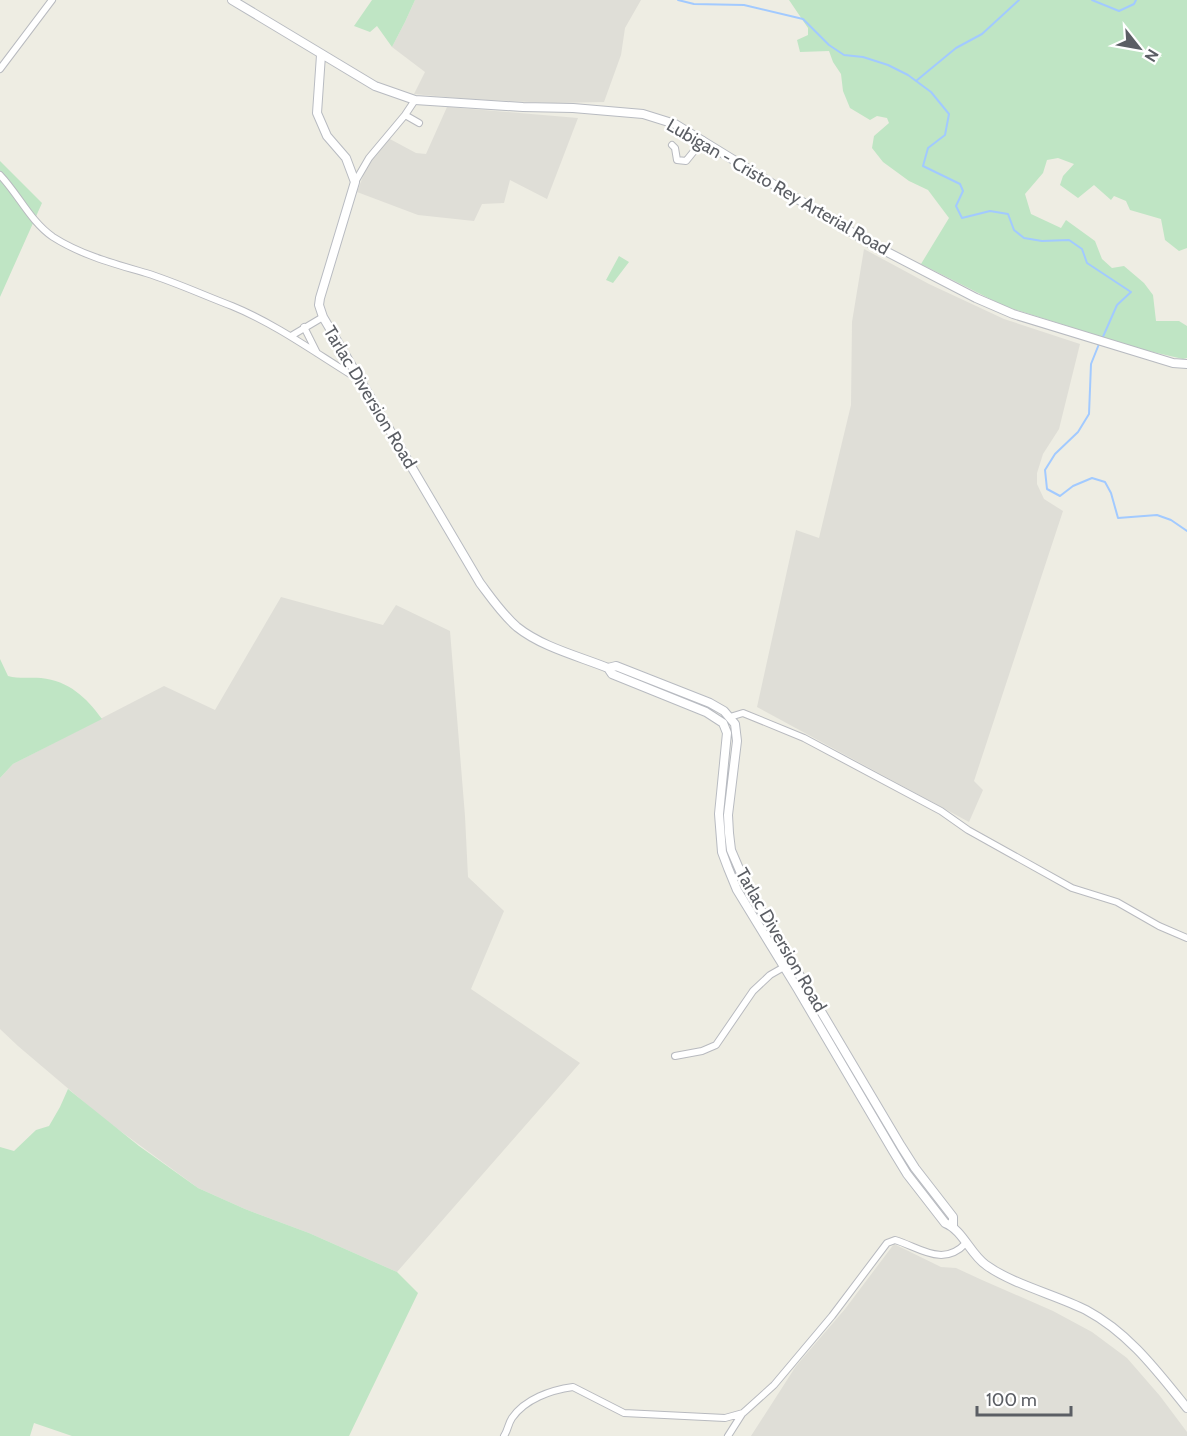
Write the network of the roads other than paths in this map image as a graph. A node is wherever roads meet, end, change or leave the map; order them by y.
1 (52, 0) edge
2 (232, 0) edge
3 (321, 55) junction
4 (0, 69) edge
5 (415, 100) junction
6 (405, 115) junction
7 (419, 123) dead end
8 (703, 140) junction
9 (672, 146) dead end
10 (0, 175) edge
11 (355, 182) junction
12 (323, 317) junction
13 (304, 327) junction
14 (291, 336) junction
15 (317, 354) junction
16 (1187, 364) edge
17 (359, 379) junction
18 (727, 720) junction
19 (1187, 938) edge
20 (784, 967) junction
21 (675, 1056) dead end
22 (953, 1226) junction
23 (966, 1243) junction
24 (1187, 1408) edge
25 (743, 1413) junction
26 (504, 1436) edge
27 (728, 1436) edge

1 - 4 street
2 - 3 main road, Lubigan - Cristo Rey Arterial Road
3 - 5 main road, Lubigan - Cristo Rey Arterial Road
3 - 11 main road
5 - 6 street
5 - 8 main road, Lubigan - Cristo Rey Arterial Road
6 - 7 street
6 - 11 street
8 - 9 street
8 - 16 main road, Lubigan - Cristo Rey Arterial Road
10 - 14 street
11 - 12 main road, Tarlac Diversion Road
12 - 13 street
12 - 17 main road, Tarlac Diversion Road
13 - 14 street
13 - 15 street
14 - 15 street
15 - 17 street
17 - 18 main road, Tarlac Diversion Road
18 - 19 street
18 - 20 main road, Tarlac Diversion Road
18 - 22 main road, Tarlac Diversion Road
20 - 21 street
20 - 22 main road, Tarlac Diversion Road
22 - 23 main road, Tarlac Diversion Road
23 - 24 main road, Tarlac Diversion Road
23 - 25 street
25 - 26 street
25 - 27 street

